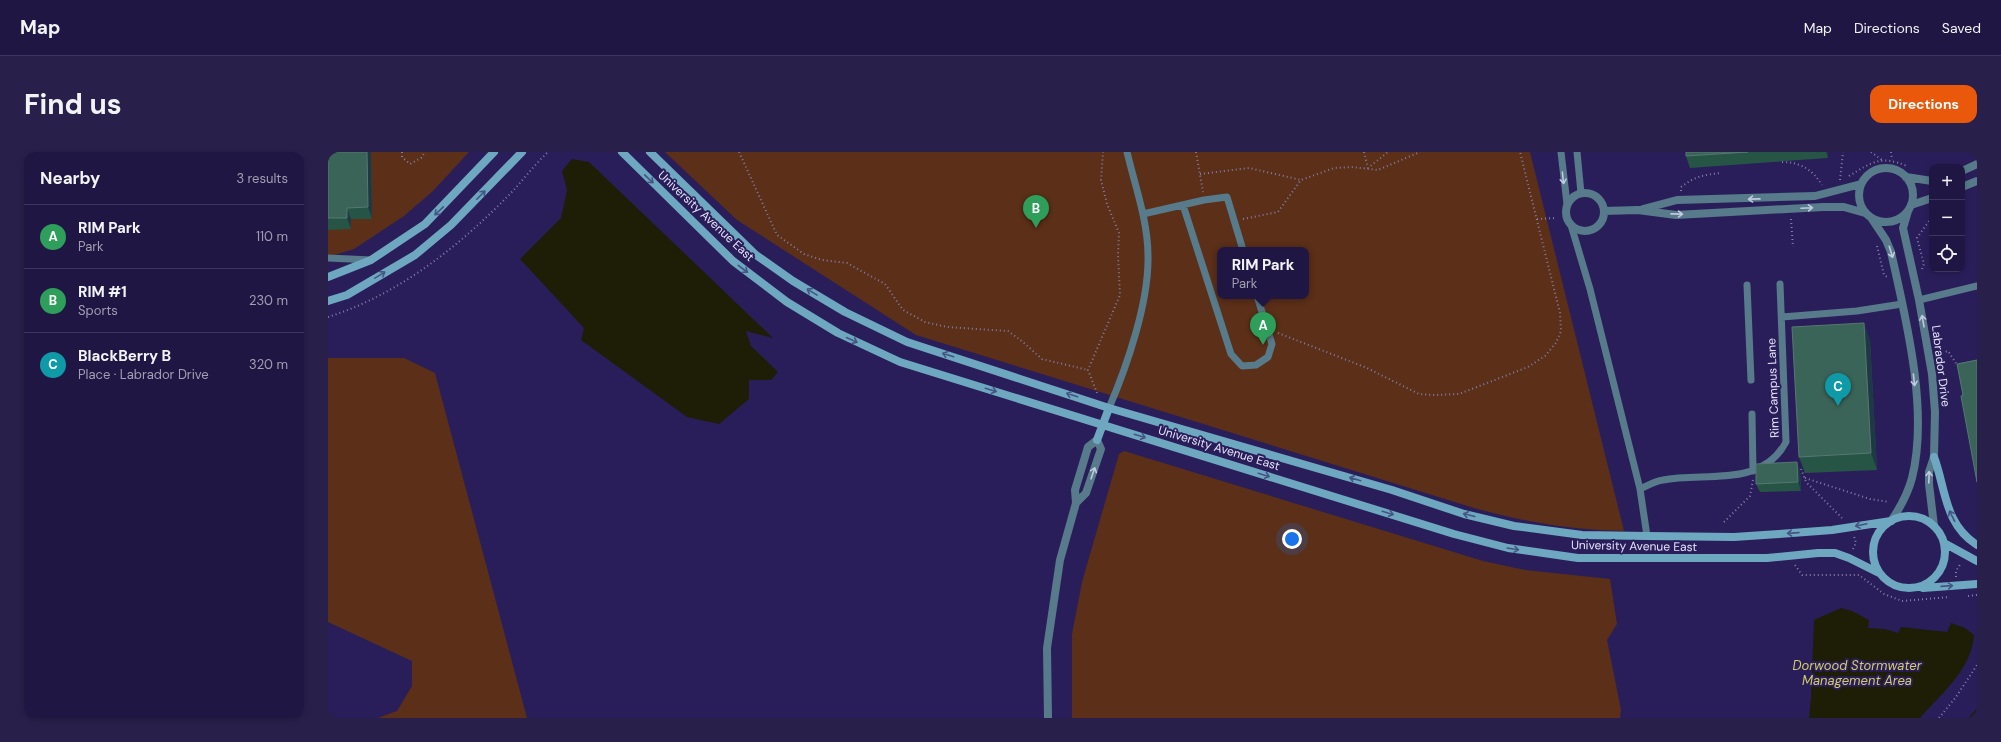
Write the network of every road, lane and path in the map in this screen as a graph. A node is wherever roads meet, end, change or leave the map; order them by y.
1 (402, 152) edge
2 (425, 152) edge
3 (494, 152) edge
4 (522, 152) edge
5 (548, 152) edge
6 (622, 152) edge
7 (650, 152) edge
8 (739, 152) edge
9 (1103, 152) edge
10 (1127, 152) edge
11 (1196, 152) edge
12 (1364, 152) edge
13 (1388, 152) edge
14 (1420, 152) edge
15 (1520, 152) edge
16 (1561, 152) edge
17 (1577, 152) edge
18 (1843, 152) edge
19 (1870, 152) edge
20 (1891, 152) edge
21 (1882, 160) dead end
22 (1892, 160) dead end
23 (1782, 162) dead end
24 (1977, 164) edge
25 (1368, 168) junction
26 (1965, 170) edge
27 (1721, 173) dead end
28 (1200, 174) junction
29 (1906, 177) junction
30 (1301, 180) junction
31 (1840, 180) dead end
32 (1929, 181) edge
33 (1977, 181) edge
34 (1861, 184) junction
35 (1822, 186) dead end
36 (1965, 186) edge
37 (1680, 192) dead end
38 (1582, 193) junction
39 (1929, 199) edge
40 (1204, 200) junction
41 (1567, 204) junction
42 (1183, 205) junction
43 (1909, 208) junction
44 (1638, 210) junction
45 (1604, 211) junction
46 (1865, 213) junction
47 (1143, 214) junction
48 (1536, 218) junction
49 (1556, 218) dead end
50 (1872, 218) junction
51 (1791, 219) dead end
52 (1234, 221) junction
53 (1929, 221) edge
54 (1571, 225) junction
55 (1876, 244) dead end
56 (1242, 247) edge
57 (1792, 247) dead end
58 (328, 258) edge
59 (371, 260) junction
60 (1924, 264) dead end
61 (1884, 275) dead end
62 (328, 277) edge
63 (1780, 284) dead end
64 (1747, 285) dead end
65 (1977, 286) edge
66 (1258, 299) edge
67 (328, 300) edge
68 (1919, 300) junction
69 (1902, 304) junction
70 (328, 317) edge
71 (1782, 317) junction
72 (1267, 329) junction
73 (1942, 353) dead end
74 (1088, 370) junction
75 (1960, 373) edge
76 (1752, 380) dead end
77 (1105, 406) junction
78 (1752, 414) dead end
79 (1102, 425) junction
80 (1097, 440) junction
81 (1934, 457) junction
82 (1801, 469) edge
83 (1754, 473) junction
84 (1805, 478) junction
85 (1640, 489) junction
86 (1889, 502) dead end
87 (1076, 503) junction
88 (1842, 518) dead end
89 (1891, 521) junction
90 (1724, 522) dead end
91 (1934, 526) junction
92 (1854, 533) dead end
93 (1647, 536) junction
94 (1944, 543) junction
95 (1977, 546) edge
96 (1852, 552) dead end
97 (1977, 561) edge
98 (1962, 562) dead end
99 (1879, 573) junction
100 (1802, 575) dead end
101 (1859, 575) dead end
102 (1956, 579) dead end
103 (1977, 584) edge
104 (1916, 588) junction
105 (1977, 665) edge
106 (1048, 718) edge
107 (1939, 718) edge

1 - 2 path
3 -> 59 main road
67 -> 4 main road
5 - 70 path
6 -> 79 main road, University Avenue East
77 -> 7 main road, University Avenue East
8 - 74 path
9 - 74 path
10 - 47 lane
11 - 28 path
12 - 25 path
13 - 25 path
14 - 25 path
15 - 48 path
16 -> 41 lane
17 - 38 lane
18 - 31 path
19 - 21 path
20 - 22 path
23 - 35 path
24 - 26 street
25 - 30 path
27 - 37 path
28 - 30 path
28 - 40 path
29 - 32 street
29 - 34 street
29 - 43 street
30 - 52 path
33 - 36 street
34 -> 44 street
34 - 46 street
38 - 41 street
38 - 45 street
39 - 43 street
40 - 42 lane
40 - 52 lane
41 - 54 street
42 - 47 lane
42 - 72 lane
43 - 50 street
43 - 68 street, Labrador Drive
44 - 45 street
44 -> 46 street
45 - 54 street
46 - 50 street
47 - 77 lane
48 - 49 path
48 - 72 path
50 -> 69 street
51 - 57 path
52 - 56 lane
53 - 60 path
54 - 85 lane
55 - 61 path
58 - 59 lane
59 - 62 main road
63 - 71 lane, Rim Campus Lane
64 - 76 lane
65 - 68 lane
66 - 72 lane
81 -> 68 street, Labrador Drive
69 - 71 lane
69 -> 89 street
71 - 83 lane, Rim Campus Lane
73 - 75 path
74 - 77 path
77 - 79 main road
93 -> 77 main road, University Avenue East
78 - 83 lane
79 - 80 main road
79 -> 99 main road, University Avenue East
80 - 87 street
87 -> 80 street
91 -> 81 street, Labrador Drive
95 -> 81 main road
82 - 84 path
83 - 85 lane, Rim Campus Lane
83 - 90 path
84 - 86 path
84 - 88 path
85 - 93 lane
87 - 106 street
89 - 91 main road
89 -> 93 main road, University Avenue East
89 - 99 main road
91 - 94 main road
92 - 96 path
94 - 97 main road
94 - 104 main road
98 - 102 path
99 - 104 main road
100 - 101 path
104 -> 103 main road
105 - 107 path

